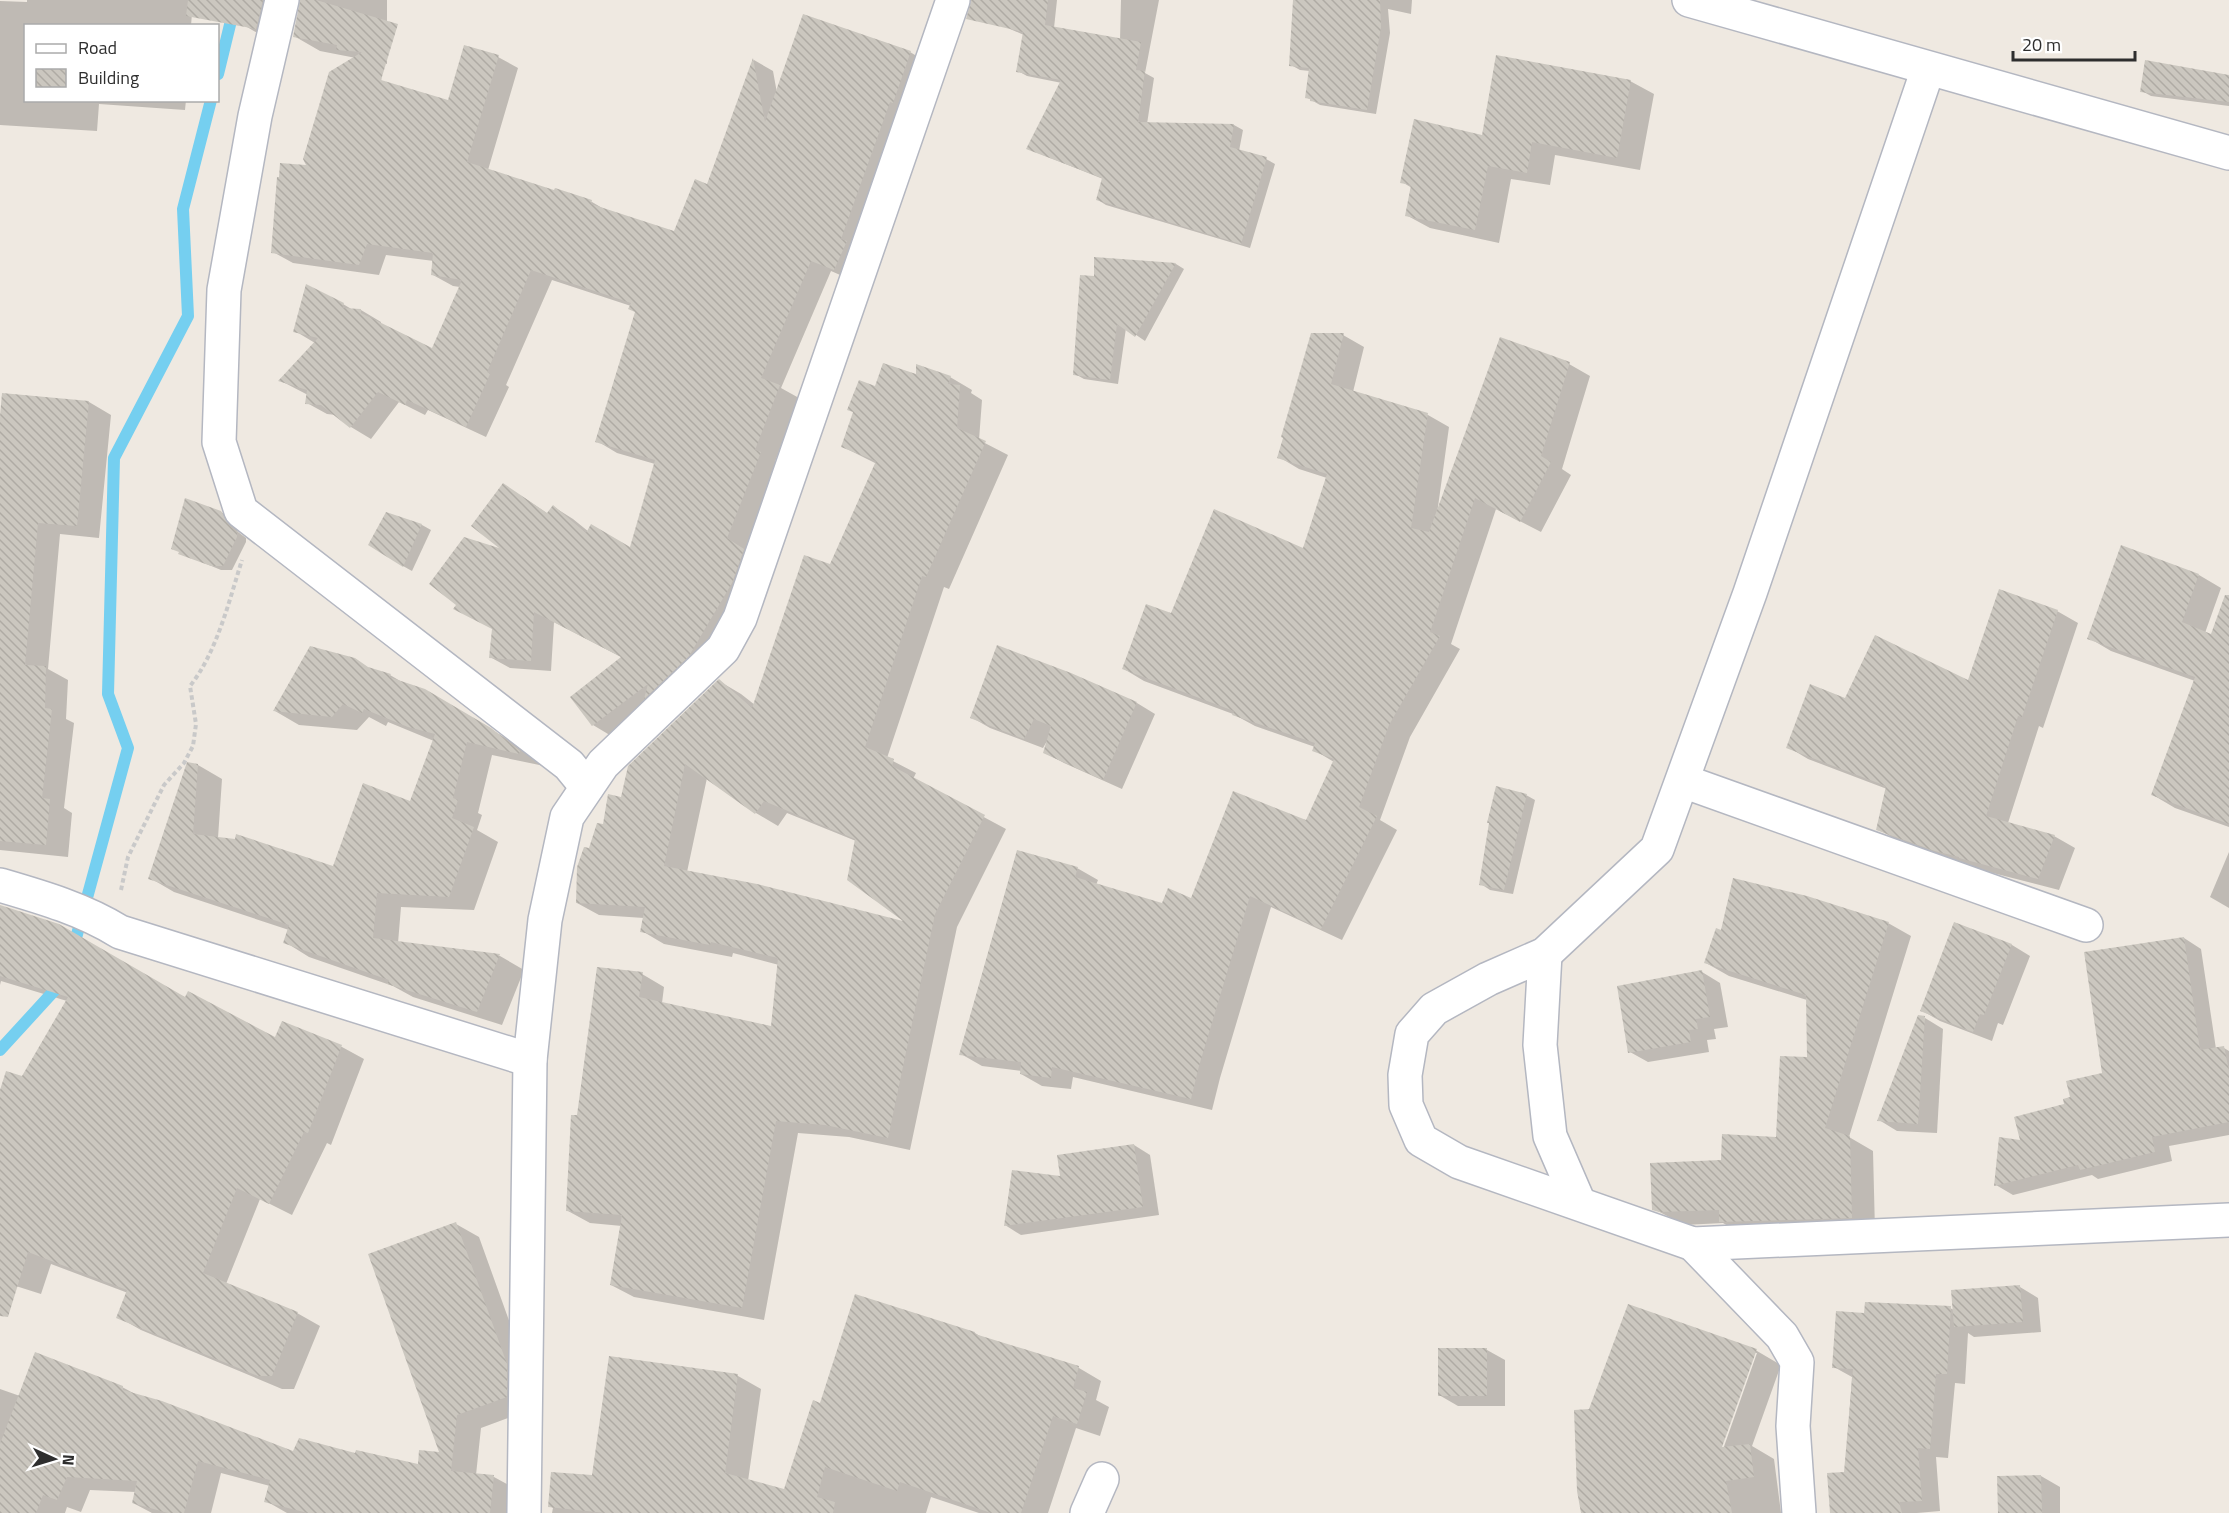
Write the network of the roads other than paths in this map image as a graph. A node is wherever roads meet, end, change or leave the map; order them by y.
1 (282, 0) edge
2 (953, 0) edge
3 (1689, 0) edge
4 (1928, 69) junction
5 (2229, 153) edge
6 (1683, 781) junction
7 (587, 787) junction
8 (0, 885) edge
9 (2086, 925) dead end
10 (1545, 954) junction
11 (530, 1060) junction
12 (1579, 1203) junction
13 (2229, 1220) edge
14 (1693, 1244) junction
15 (1102, 1479) dead end
16 (524, 1513) edge
17 (1087, 1513) edge
18 (1798, 1513) edge

1 - 7 street
2 - 7 street
3 - 4 street
4 - 5 street
4 - 6 street
6 - 9 street
6 - 10 street
7 - 11 street
8 - 11 street
10 - 12 street
10 - 12 street
11 - 16 street
12 - 14 street
13 - 14 street
14 - 18 street
15 - 17 street

